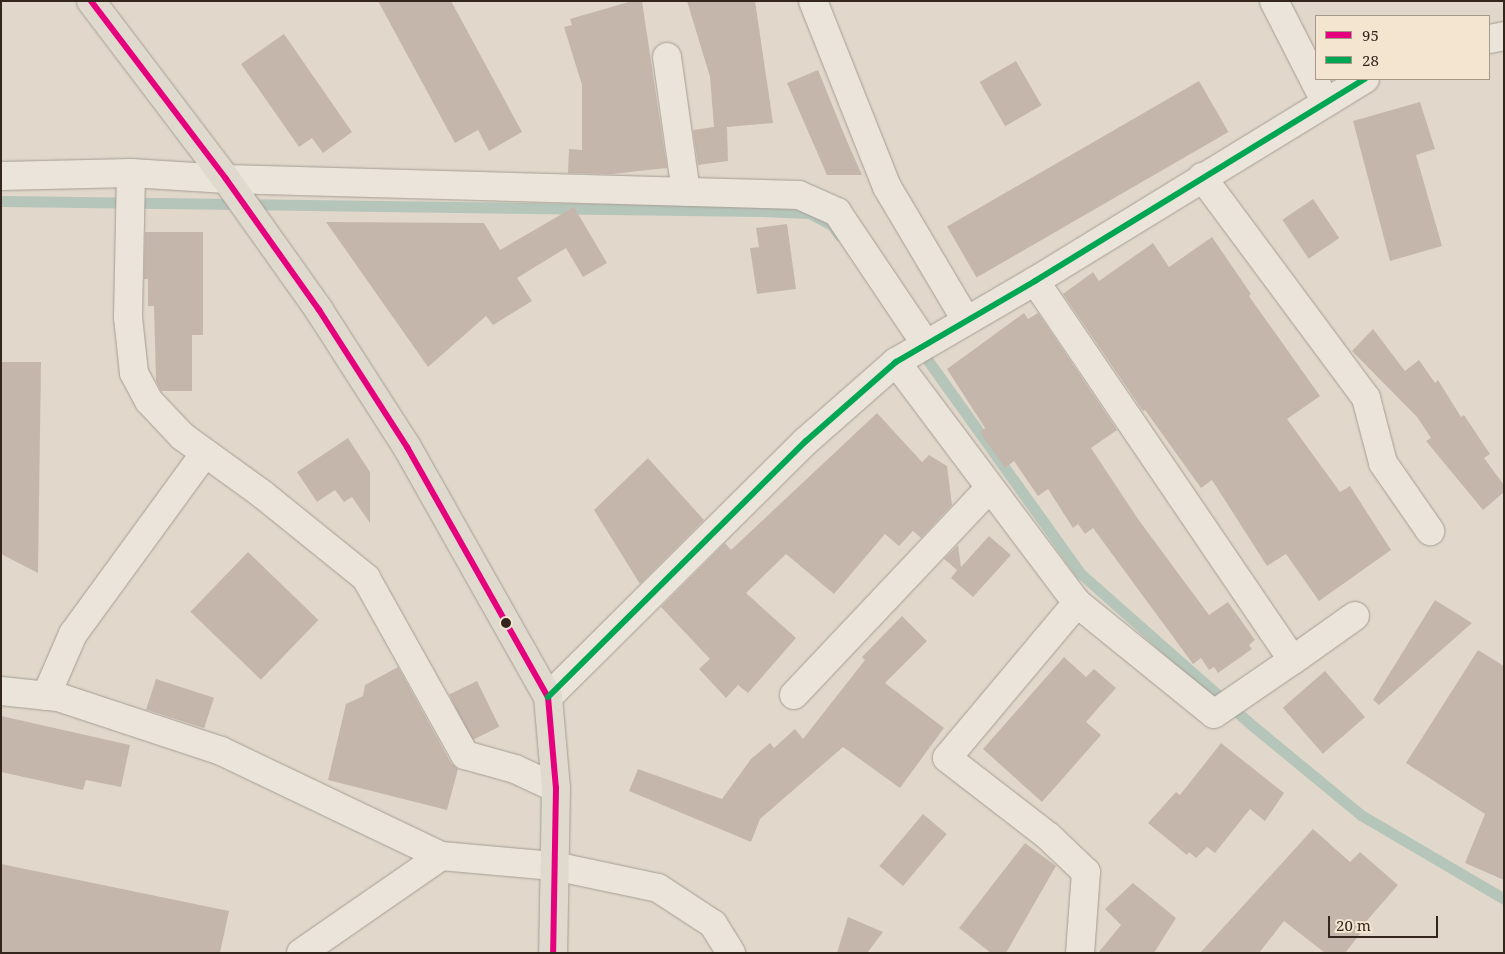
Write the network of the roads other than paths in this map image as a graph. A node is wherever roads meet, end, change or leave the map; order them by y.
1 (91, 1) edge
2 (813, 1) edge
3 (1274, 1) edge
4 (1504, 36) edge
5 (1490, 39) edge
6 (667, 57) dead end
7 (1363, 80) edge
8 (1325, 101) junction
9 (131, 173) junction
10 (1, 176) edge
11 (1202, 177) junction
12 (226, 179) junction
13 (686, 192) junction
14 (1035, 281) junction
15 (966, 320) junction
16 (925, 343) junction
17 (896, 362) junction
18 (205, 452) junction
19 (989, 489) junction
20 (1430, 531) dead end
21 (1077, 603) junction
22 (1355, 616) dead end
23 (1293, 660) junction
24 (1, 691) edge
25 (794, 695) dead end
26 (46, 696) junction
27 (548, 697) junction
28 (556, 788) junction
29 (441, 856) junction
30 (554, 866) junction
31 (301, 953) edge
32 (553, 953) edge
33 (731, 953) edge
34 (1080, 953) edge

1 - 12 main road
2 - 15 street
3 - 8 street
4 - 5 street
6 - 13 street
7 - 8 street
8 - 11 street
9 - 10 street
9 - 12 street
9 - 18 street
11 - 14 street
11 - 20 street
12 - 13 street
12 - 27 main road
13 - 16 street
14 - 15 street
14 - 23 street
15 - 16 street
16 - 17 street
17 - 19 street
17 - 27 street
18 - 26 street
18 - 28 street
19 - 21 street
19 - 25 street
21 - 23 street
21 - 34 street
22 - 23 street
24 - 26 street
26 - 29 street
27 - 28 main road
28 - 30 main road
29 - 30 street
29 - 31 street
30 - 32 main road
30 - 33 street

